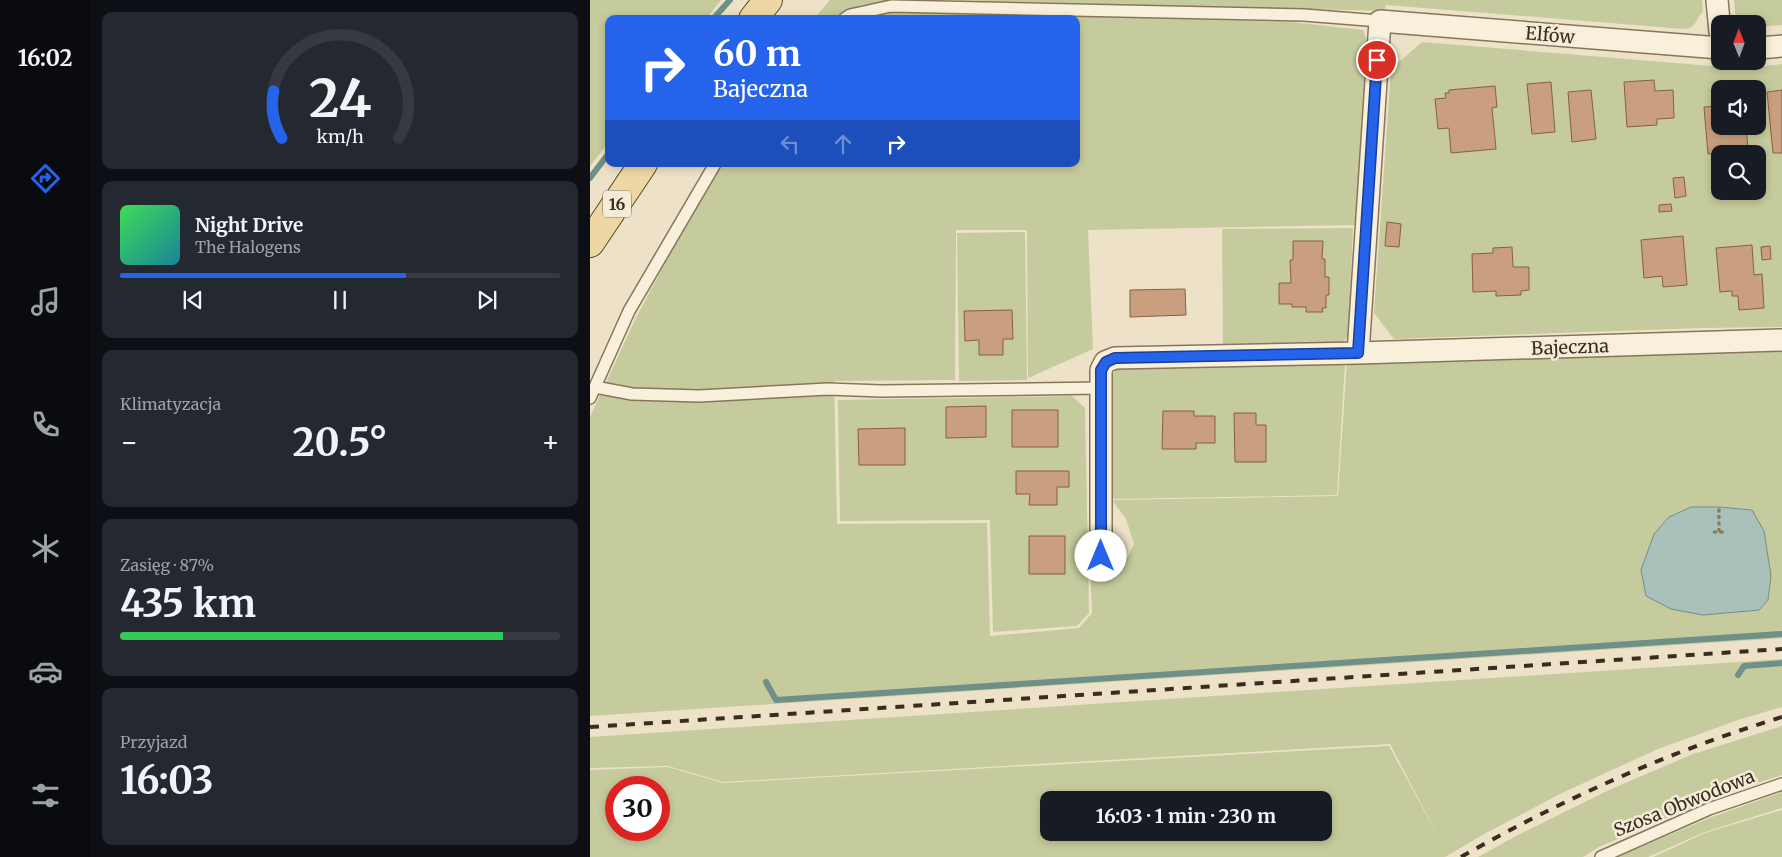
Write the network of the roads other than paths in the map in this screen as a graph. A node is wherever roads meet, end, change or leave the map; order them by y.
1 (768, 0) edge
2 (1717, 0) edge
3 (756, 15) edge
4 (849, 15) edge
5 (1718, 15) edge
6 (1380, 21) junction
7 (1782, 46) edge
8 (1711, 47) edge
9 (1766, 47) edge
10 (641, 167) edge
11 (713, 167) edge
12 (590, 243) edge
13 (1782, 340) edge
14 (1358, 353) junction
15 (595, 387) junction
16 (1101, 388) junction
17 (590, 398) edge
18 (1101, 556) dead end
19 (1782, 784) edge
20 (1600, 857) edge

1 - 3 main road
2 - 5 street
4 - 6 lane
6 - 8 street, Elfów
6 - 14 street
7 - 9 street
10 - 12 main road, 16
11 - 15 lane
13 - 14 street, Bajeczna
14 - 16 street, Bajeczna
15 - 16 lane
15 - 17 lane
16 - 18 street, Bajeczna
19 - 20 lane, Szosa Obwodowa

